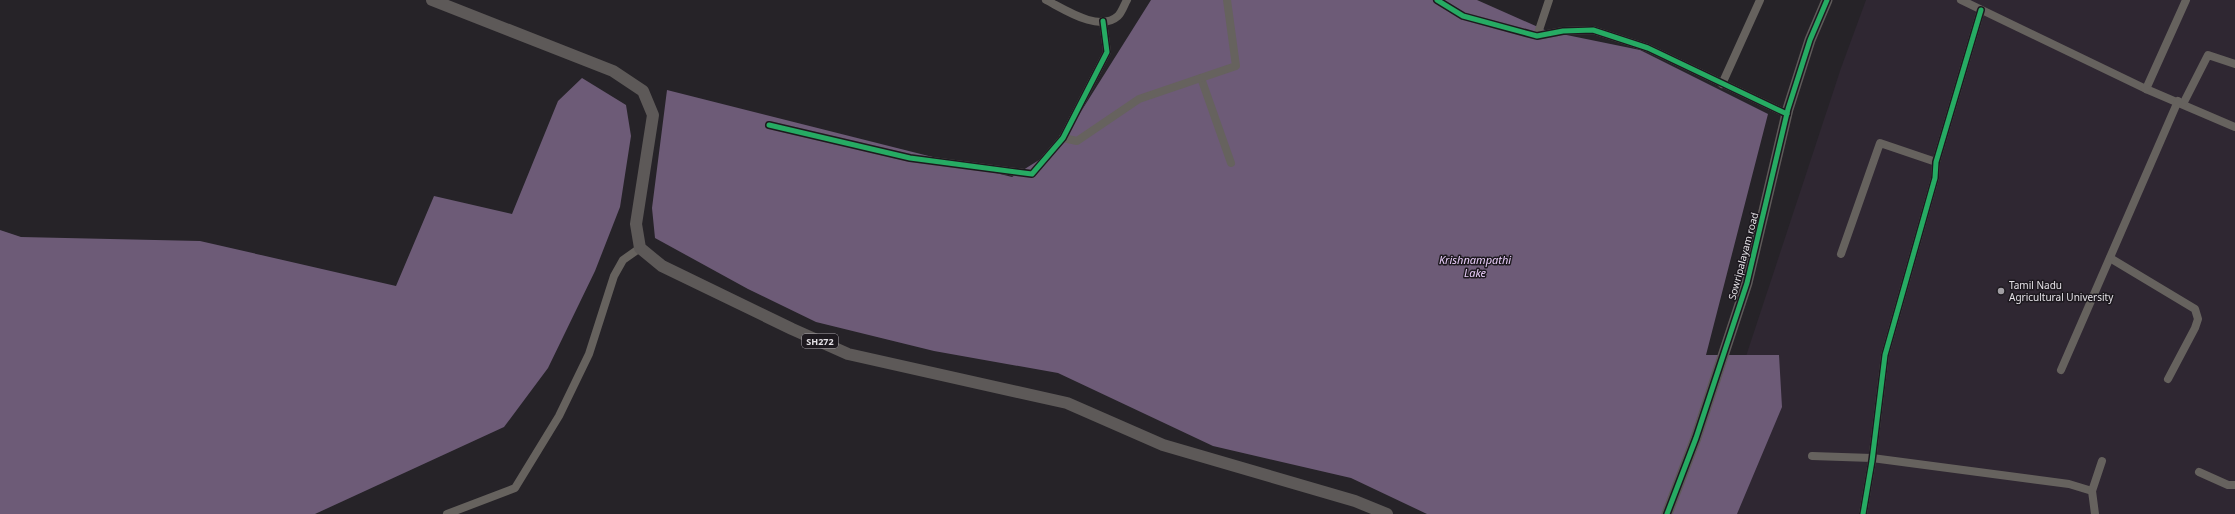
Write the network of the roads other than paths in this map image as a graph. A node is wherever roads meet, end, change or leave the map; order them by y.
1 (432, 0) edge
2 (1046, 0) edge
3 (1127, 0) edge
4 (1227, 0) edge
5 (1437, 0) edge
6 (1549, 0) edge
7 (1760, 0) edge
8 (1827, 0) edge
9 (1961, 0) edge
10 (2186, 0) edge
11 (1981, 10) junction
12 (1103, 21) junction
13 (1537, 36) junction
14 (2235, 64) edge
15 (1200, 78) junction
16 (1722, 84) junction
17 (2146, 89) junction
18 (2181, 102) junction
19 (1787, 114) junction
20 (769, 124) dead end
21 (2235, 127) edge
22 (1063, 138) junction
23 (1936, 162) junction
24 (1231, 164) dead end
25 (640, 248) junction
26 (1841, 254) dead end
27 (2110, 258) junction
28 (2062, 370) dead end
29 (2168, 379) dead end
30 (1812, 456) dead end
31 (1872, 458) junction
32 (2102, 460) dead end
33 (2199, 472) dead end
34 (2235, 485) edge
35 (2092, 491) junction
36 (447, 514) edge
37 (1387, 514) edge
38 (1667, 514) edge
39 (1863, 514) edge
40 (2094, 514) edge

1 - 25 main road
2 - 12 street
3 - 12 street
4 - 15 street
5 - 13 street
6 - 13 street
7 - 16 street
8 - 19 street, Sowripalayam road
9 - 11 street
10 - 17 street
11 - 17 street
11 - 23 street
12 - 22 street
13 - 16 street
14 - 18 street
15 - 22 street
15 - 24 street
16 - 19 street
17 - 18 street
18 - 21 street
18 - 27 street
19 - 38 street, Sowripalayam road
20 - 22 street
23 - 26 street
23 - 31 street
25 - 36 street
25 - 37 main road, SH272
27 - 28 street
27 - 29 street
30 - 31 street
31 - 35 street
31 - 39 street
32 - 35 street
33 - 34 street
35 - 40 street

